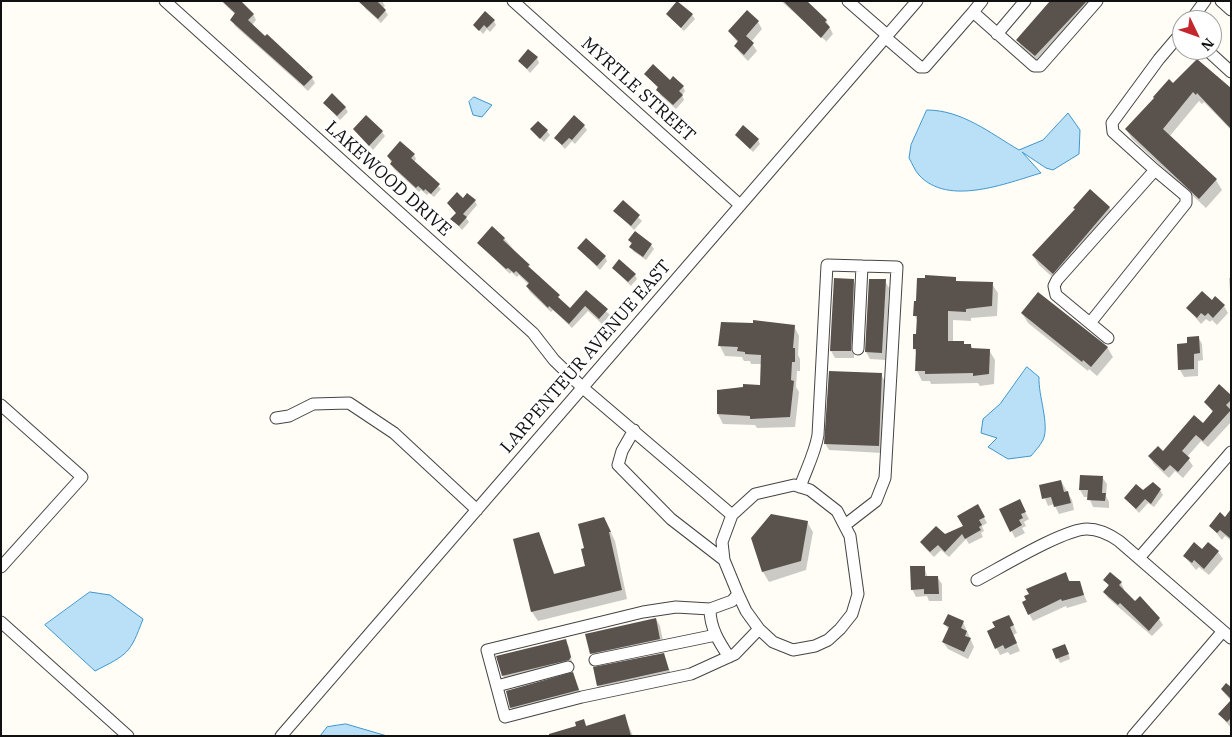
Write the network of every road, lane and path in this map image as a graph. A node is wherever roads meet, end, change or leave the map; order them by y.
1 (165, 1) edge
2 (513, 1) edge
3 (848, 1) edge
4 (917, 1) edge
5 (982, 1) edge
6 (1026, 1) edge
7 (1097, 1) edge
8 (972, 12) junction
9 (997, 34) junction
10 (886, 36) junction
11 (1172, 44) edge
12 (1218, 60) edge
13 (1231, 72) edge
14 (1155, 170) junction
15 (740, 205) junction
16 (862, 266) junction
17 (1090, 323) junction
18 (1108, 338) dead end
19 (858, 349) dead end
20 (583, 388) junction
21 (1, 405) edge
22 (276, 418) dead end
23 (634, 430) junction
24 (1231, 452) edge
25 (800, 487) junction
26 (477, 510) junction
27 (732, 515) junction
28 (845, 525) junction
29 (1139, 558) junction
30 (724, 560) junction
31 (1, 567) edge
32 (977, 580) dead end
33 (738, 594) junction
34 (710, 609) junction
35 (1, 622) edge
36 (759, 629) junction
37 (716, 635) junction
38 (1227, 635) edge
39 (729, 657) junction
40 (595, 660) dead end
41 (568, 667) dead end
42 (497, 686) junction
43 (128, 736) edge
44 (281, 736) edge
45 (1133, 736) edge

1 - 20 street, LAKEWOOD DRIVE
2 - 15 street, MYRTLE STREET
3 - 10 street
4 - 10 street, LARPENTEUR AVENUE EAST
5 - 8 street
6 - 9 street
7 - 9 street
8 - 9 street
8 - 10 street
10 - 15 street, LARPENTEUR AVENUE EAST
11 - 14 street
12 - 13 street
14 - 17 street
14 - 17 street
15 - 20 street, LARPENTEUR AVENUE EAST
16 - 19 street
16 - 25 street
16 - 28 street
17 - 18 street
20 - 23 street, LAKEWOOD DRIVE
20 - 26 street, LARPENTEUR AVENUE EAST
21 - 31 street
22 - 26 street
23 - 27 street, LAKEWOOD DRIVE
23 - 30 street
24 - 29 street
25 - 27 street
25 - 28 street
26 - 44 street, LARPENTEUR AVENUE EAST
27 - 30 street
28 - 36 street
29 - 32 street
29 - 38 street
30 - 33 street
33 - 34 street
33 - 36 street
34 - 37 street
34 - 42 street
35 - 43 street
36 - 39 street
37 - 39 street
37 - 40 street
38 - 45 street
39 - 42 street
41 - 42 street

